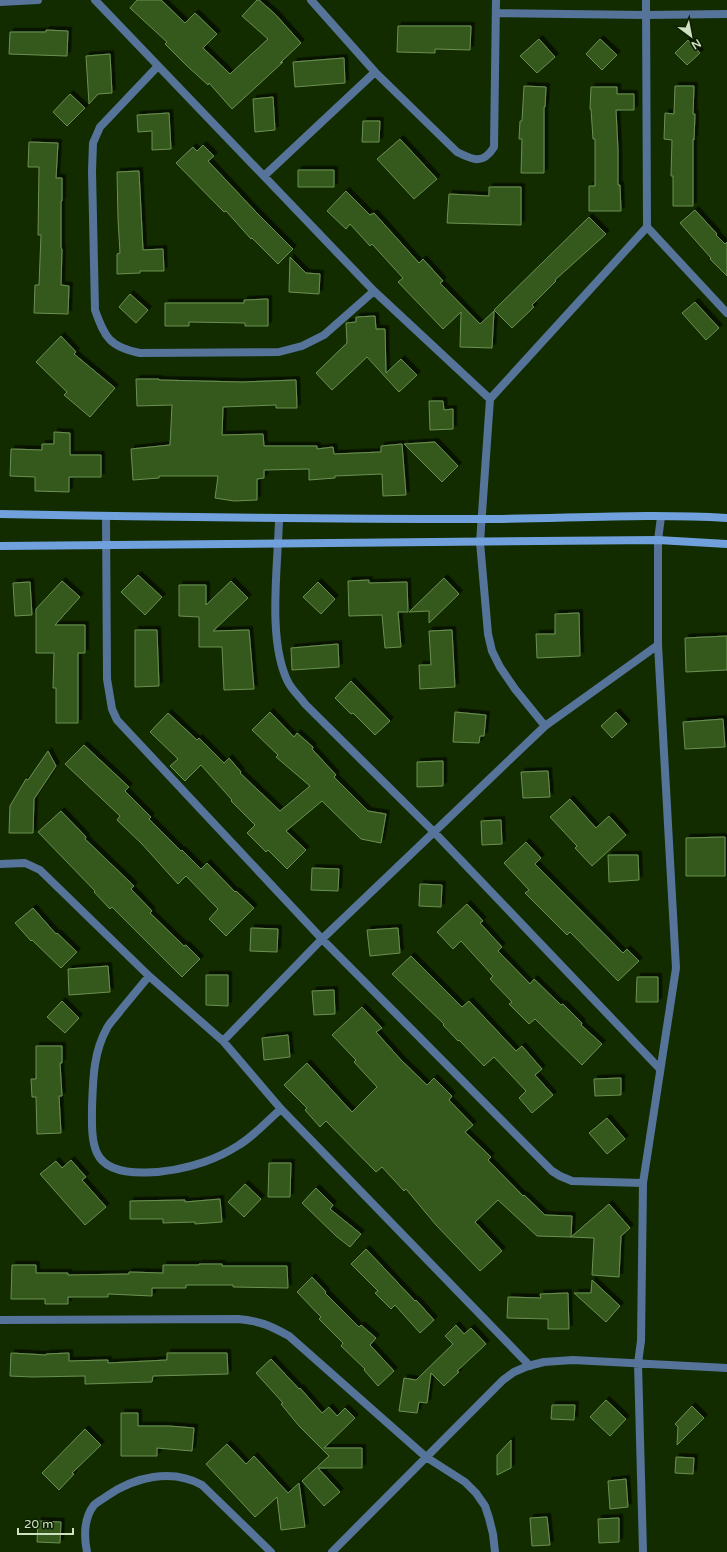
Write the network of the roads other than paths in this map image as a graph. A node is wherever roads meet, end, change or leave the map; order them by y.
1 (38, 0) edge
2 (95, 0) edge
3 (311, 0) edge
4 (496, 0) edge
5 (646, 0) edge
6 (0, 2) edge
7 (496, 13) junction
8 (727, 14) edge
9 (646, 15) junction
10 (158, 66) junction
11 (375, 72) junction
12 (264, 176) junction
13 (647, 227) junction
14 (374, 291) junction
15 (727, 313) edge
16 (490, 399) junction
17 (0, 514) edge
18 (106, 516) junction
19 (661, 517) junction
20 (279, 518) junction
21 (727, 518) edge
22 (481, 519) junction
23 (658, 540) junction
24 (480, 542) junction
25 (278, 543) junction
26 (727, 544) edge
27 (105, 545) junction
28 (0, 546) edge
29 (658, 644) junction
30 (545, 726) junction
31 (434, 832) junction
32 (0, 864) edge
33 (322, 939) junction
34 (149, 976) junction
35 (222, 1041) junction
36 (660, 1068) junction
37 (281, 1109) junction
38 (643, 1184) junction
39 (0, 1320) edge
40 (638, 1363) junction
41 (530, 1366) junction
42 (727, 1368) edge
43 (426, 1458) junction
44 (342, 1549) edge
45 (87, 1552) edge
46 (271, 1552) edge
47 (332, 1552) edge
48 (496, 1552) edge
49 (643, 1552) edge

1 - 6 street
2 - 10 street
3 - 11 street
4 - 7 street
5 - 9 street
7 - 9 street
7 - 11 street
8 - 9 street
9 - 13 street
10 - 12 street
10 - 14 street
11 - 12 street
12 - 14 street
13 - 15 street
13 - 16 street
14 - 16 street
16 - 22 street
17 - 18 street
18 - 20 street
18 - 27 street
19 - 21 street
19 - 22 street
19 - 23 street
20 - 22 street
20 - 25 street
22 - 24 street
23 - 24 street
23 - 26 street
23 - 29 street
24 - 25 street
24 - 30 street
25 - 27 street
25 - 31 street
27 - 28 street
27 - 33 street
29 - 30 street
29 - 36 street
30 - 31 street
31 - 33 street
31 - 36 street
32 - 34 street
33 - 35 street
33 - 38 street
34 - 35 street
34 - 37 street
35 - 37 street
36 - 38 street
37 - 41 street
38 - 40 street
39 - 43 street
40 - 41 street
40 - 42 street
40 - 49 street
41 - 43 street
43 - 44 street
43 - 48 street
44 - 47 street
45 - 46 street

